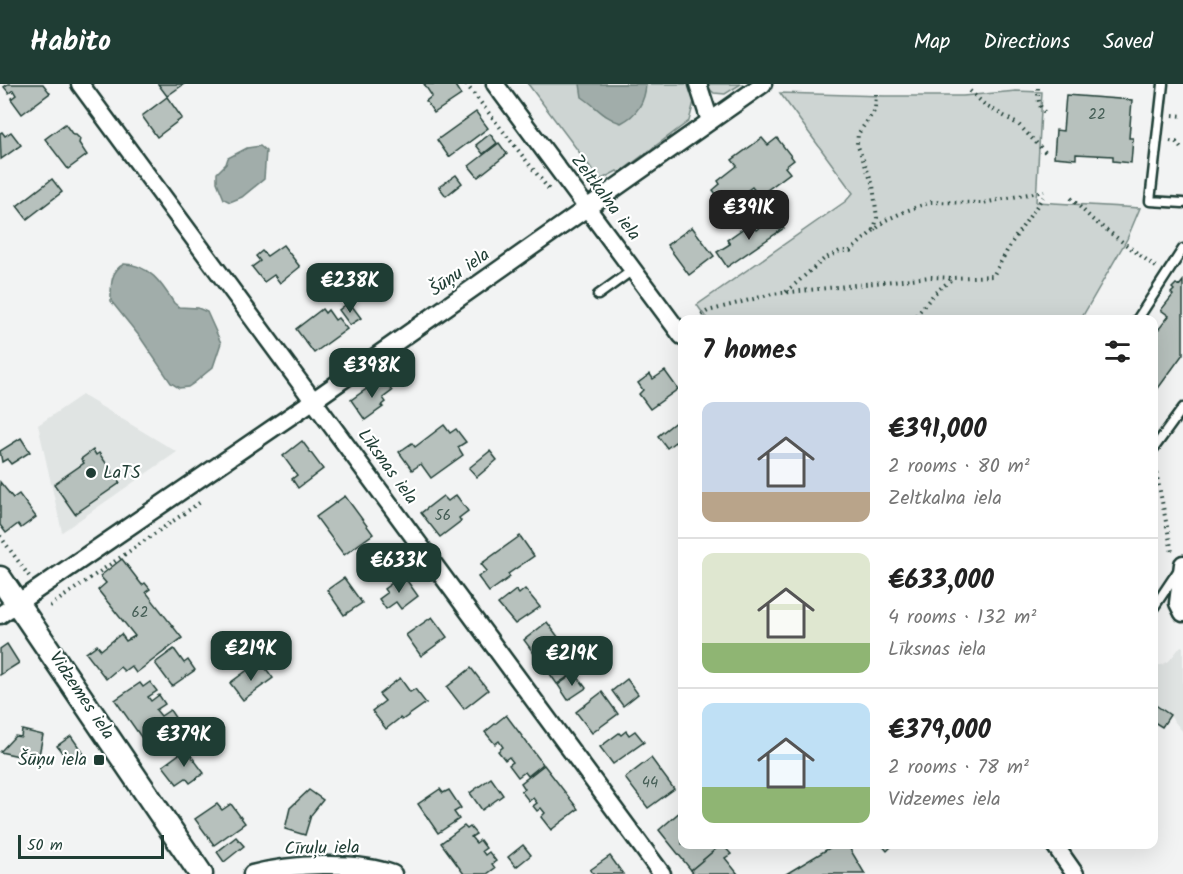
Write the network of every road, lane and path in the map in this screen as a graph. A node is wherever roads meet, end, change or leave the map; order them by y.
1 (81, 84) edge
2 (495, 84) edge
3 (698, 84) edge
4 (763, 84) edge
5 (1164, 84) edge
6 (470, 85) edge
7 (1038, 88) dead end
8 (970, 91) dead end
9 (876, 94) dead end
10 (1047, 114) dead end
11 (710, 121) junction
12 (1183, 138) edge
13 (1176, 142) dead end
14 (1046, 153) dead end
15 (1044, 191) dead end
16 (553, 195) dead end
17 (1043, 197) dead end
18 (1071, 198) dead end
19 (1183, 202) edge
20 (588, 206) junction
21 (874, 230) junction
22 (1183, 249) edge
23 (634, 269) junction
24 (1166, 275) junction
25 (953, 278) junction
26 (786, 292) junction
27 (598, 295) dead end
28 (701, 315) dead end
29 (916, 315) edge
30 (1140, 315) edge
31 (678, 330) edge
32 (314, 400) junction
33 (1183, 408) edge
34 (1158, 442) edge
35 (1158, 481) edge
36 (0, 536) edge
37 (1182, 565) edge
38 (30, 577) dead end
39 (0, 578) edge
40 (1158, 600) edge
41 (50, 606) dead end
42 (9, 609) edge
43 (1183, 613) edge
44 (50, 614) dead end
45 (1058, 849) edge
46 (201, 874) edge
47 (252, 874) edge
48 (393, 874) edge
49 (662, 874) edge
50 (1075, 874) edge

1 - 32 street, Līksnas iela
2 - 20 street, Zeltkalna iela
3 - 11 street
4 - 11 street, Šūņu iela
5 - 19 lane
6 - 16 path
7 - 10 path
8 - 14 path
9 - 21 path
11 - 20 street, Šūņu iela
12 - 13 path
15 - 21 path
17 - 25 path
18 - 24 path
20 - 23 street, Zeltkalna iela
20 - 32 street, Šūņu iela
21 - 26 path
22 - 24 lane
23 - 27 lane
23 - 31 street, Zeltkalna iela
24 - 30 lane
25 - 26 path
25 - 29 path
26 - 28 path
32 - 42 street, Šūņu iela
32 - 49 street, Līksnas iela
33 - 34 lane
35 - 37 path
36 - 38 path
37 - 40 lane
37 - 43 street
39 - 42 street, Vidzemes iela
41 - 44 path
42 - 46 street, Vidzemes iela
45 - 50 street
47 - 48 street, Cīruļu iela

